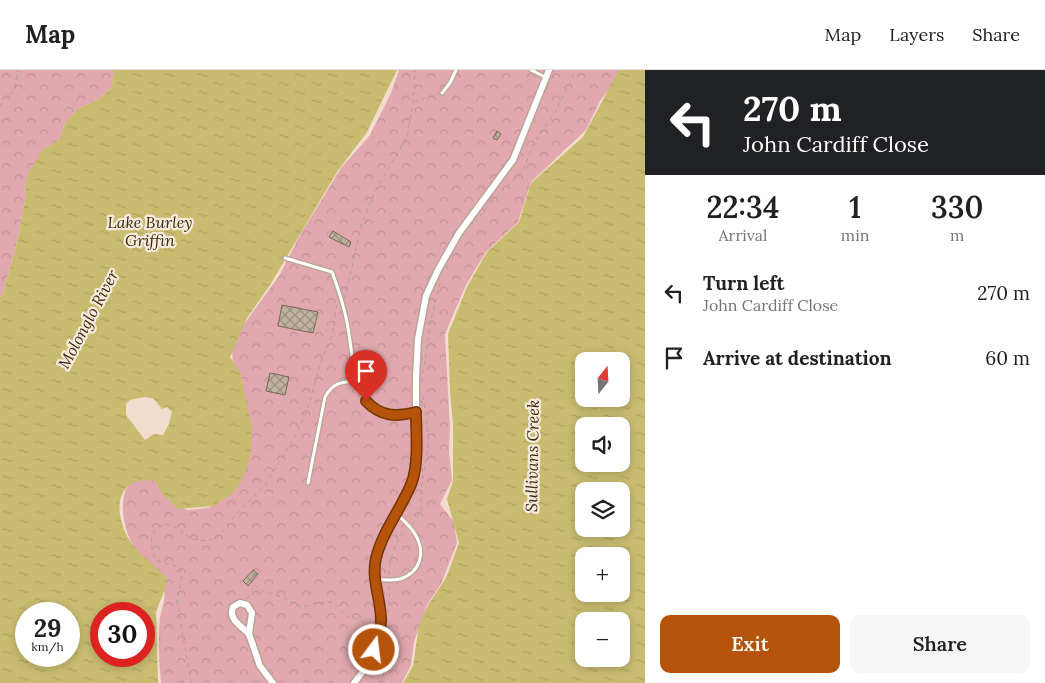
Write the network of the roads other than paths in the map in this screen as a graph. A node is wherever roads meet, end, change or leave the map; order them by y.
1 (456, 70) edge
2 (531, 70) edge
3 (549, 70) edge
4 (546, 78) junction
5 (442, 93) road end
6 (285, 258) dead end
7 (355, 381) junction
8 (416, 412) junction
9 (308, 483) dead end
10 (396, 512) junction
11 (375, 579) junction
12 (249, 634) junction
13 (273, 683) edge
14 (354, 683) edge

1 - 5 lane
2 - 4 lane
3 - 4 street
4 - 8 street
6 - 7 lane
7 - 8 lane
7 - 9 lane
8 - 10 street
10 - 11 street
10 - 11 lane
11 - 14 street
12 - 12 street
12 - 13 street

